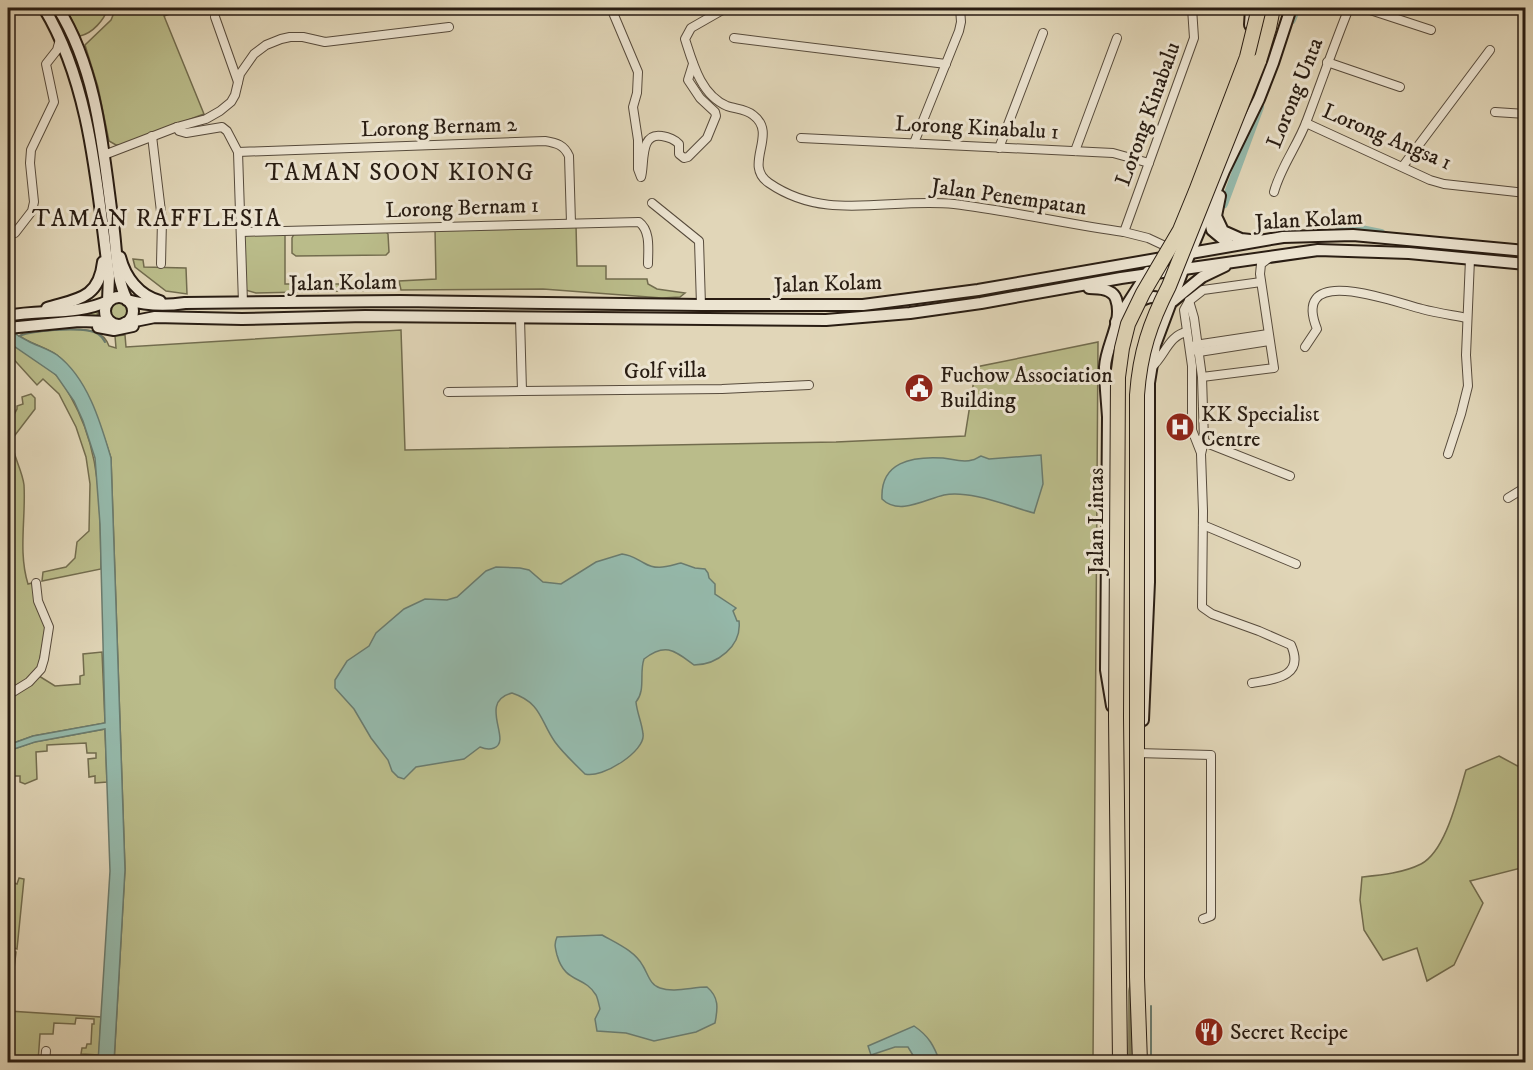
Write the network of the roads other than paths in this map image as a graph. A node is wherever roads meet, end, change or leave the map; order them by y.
1 (44, 8) edge
2 (58, 8) edge
3 (611, 8) edge
4 (726, 8) edge
5 (960, 8) edge
6 (1192, 8) edge
7 (1251, 8) edge
8 (1259, 8) edge
9 (1273, 8) edge
10 (1291, 8) edge
11 (1349, 8) edge
12 (1364, 8) edge
13 (214, 16) dead end
14 (449, 27) dead end
15 (1431, 30) dead end
16 (1042, 33) dead end
17 (61, 38) junction
18 (734, 38) dead end
19 (1117, 38) dead end
20 (1490, 50) dead end
21 (54, 55) junction
22 (70, 59) junction
23 (1327, 62) junction
24 (693, 64) junction
25 (946, 64) junction
26 (238, 83) junction
27 (1400, 87) dead end
28 (1258, 99) junction
29 (1495, 112) dead end
30 (1526, 114) edge
31 (1306, 123) junction
32 (177, 127) junction
33 (152, 136) junction
34 (801, 138) dead end
35 (914, 143) junction
36 (999, 148) junction
37 (1075, 151) junction
38 (238, 152) junction
39 (104, 155) junction
40 (1149, 163) junction
41 (1403, 166) junction
42 (1274, 192) dead end
43 (1526, 193) edge
44 (652, 203) dead end
45 (1208, 212) junction
46 (571, 223) junction
47 (240, 232) junction
48 (1124, 232) junction
49 (15, 233) dead end
50 (1259, 241) junction
51 (104, 243) junction
52 (1163, 245) junction
53 (1230, 245) junction
54 (116, 246) junction
55 (1526, 251) edge
56 (1192, 252) junction
57 (1273, 256) junction
58 (1157, 258) junction
59 (1470, 259) junction
60 (1232, 262) junction
61 (161, 264) dead end
62 (648, 264) dead end
63 (1526, 264) edge
64 (1089, 270) junction
65 (1183, 270) junction
66 (1146, 275) junction
67 (1112, 280) junction
68 (1261, 282) junction
69 (1070, 288) junction
70 (127, 300) junction
71 (108, 301) junction
72 (1173, 301) junction
73 (1189, 301) junction
74 (185, 303) junction
75 (243, 303) junction
76 (567, 303) junction
77 (701, 305) junction
78 (1124, 311) junction
79 (33, 312) junction
80 (9, 315) edge
81 (166, 318) junction
82 (520, 318) junction
83 (579, 318) junction
84 (1467, 318) junction
85 (111, 322) junction
86 (1116, 322) junction
87 (125, 323) junction
88 (68, 324) junction
89 (10, 328) edge
90 (1160, 331) junction
91 (1187, 332) junction
92 (1268, 338) junction
93 (1305, 347) dead end
94 (1196, 348) junction
95 (1152, 367) junction
96 (1202, 377) junction
97 (809, 385) dead end
98 (522, 391) junction
99 (448, 392) dead end
100 (1195, 440) junction
101 (1204, 441) junction
102 (1201, 454) junction
103 (1448, 454) dead end
104 (1290, 476) dead end
105 (1526, 487) edge
106 (1508, 498) dead end
107 (1203, 525) junction
108 (1296, 564) dead end
109 (36, 583) dead end
110 (1252, 683) dead end
111 (8, 695) edge
112 (1116, 717) junction
113 (1137, 751) junction
114 (1203, 919) dead end
115 (1137, 977) junction
116 (1120, 1004) junction
117 (46, 1052) dead end
118 (45, 1062) edge
119 (1120, 1062) edge
120 (1140, 1062) edge

1 - 17 main road
2 - 39 main road
3 - 24 street
4 - 24 street, Jalan Penempatan
5 - 25 street
6 - 40 street, Lorong Kinabalu
7 - 52 main road
8 - 112 highway, Jalan Lintas, bridge
9 - 113 highway, Jalan Lintas, bridge
10 - 28 main road
11 - 23 street, Lorong Unta
12 - 15 street
13 - 26 street
14 - 26 street
16 - 36 street
17 - 21 street
17 - 22 main road
18 - 25 street
19 - 37 street
20 - 41 street
21 - 22 street
21 - 49 street
22 - 51 main road
23 - 27 street
23 - 31 street, Lorong Unta
24 - 48 street, Jalan Penempatan
25 - 35 street
26 - 32 street
28 - 45 main road
28 - 50 main road
29 - 30 street
31 - 41 street, Lorong Angsa 1
31 - 42 street, Lorong Unta
32 - 33 street
32 - 38 street
33 - 39 street
33 - 61 street
34 - 35 street, Lorong Kinabalu 1
35 - 36 street, Lorong Kinabalu 1
36 - 37 street, Lorong Kinabalu 1
37 - 40 street, Lorong Kinabalu 1
38 - 46 street, Lorong Bernam 2
38 - 47 street
39 - 54 main road
40 - 48 street, Lorong Kinabalu
41 - 43 street, Lorong Angsa 1
44 - 77 street
45 - 53 main road
45 - 56 main road
46 - 47 street, Lorong Bernam 1
46 - 62 street, Lorong Bernam 1
47 - 75 street
48 - 52 street, Jalan Penempatan
50 - 53 main road, Jalan Kolam
50 - 55 main road, Jalan Kolam
51 - 71 main road
51 - 79 main road
52 - 58 main road
53 - 56 main road, Jalan Kolam
54 - 70 main road
54 - 74 main road
56 - 58 main road, Jalan Kolam
56 - 65 main road
57 - 59 main road, Jalan Kolam
57 - 60 main road, Jalan Kolam
57 - 68 street
58 - 64 main road, Jalan Kolam
58 - 66 main road
59 - 63 main road, Jalan Kolam
59 - 84 street
60 - 65 main road, Jalan Kolam
60 - 72 main road
64 - 67 main road
64 - 77 main road, Jalan Kolam
65 - 66 main road, Jalan Kolam
65 - 72 main road
66 - 67 main road, Jalan Kolam
66 - 78 main road
67 - 69 main road, Jalan Kolam
68 - 73 street
68 - 92 street
69 - 83 main road, Jalan Kolam
69 - 86 main road
70 - 71 main road
70 - 74 main road, Jalan Kolam
70 - 87 main road
71 - 79 main road
71 - 85 main road
72 - 90 main road
73 - 91 street
73 - 94 street
74 - 75 main road, Jalan Kolam
75 - 76 main road, Jalan Kolam
76 - 77 main road, Jalan Kolam
76 - 83 main road
78 - 86 main road
78 - 90 main road
79 - 80 main road
81 - 82 main road, Jalan Kolam
81 - 87 main road, Jalan Kolam
81 - 88 main road, Jalan Kolam
82 - 83 main road, Jalan Kolam
82 - 98 street
84 - 93 street
84 - 103 street
85 - 87 main road
85 - 88 main road, Jalan Kolam
86 - 112 main road
88 - 89 main road, Jalan Kolam
90 - 95 main road, Jalan Lintas
91 - 94 street
91 - 95 street
92 - 94 street
92 - 96 street
94 - 96 street
94 - 100 street
95 - 113 main road, Jalan Lintas
96 - 101 street
97 - 98 street, Golf villa
98 - 99 street, Golf villa
100 - 101 street
100 - 102 street
101 - 102 street
101 - 104 street
102 - 107 street
105 - 106 street
107 - 108 street
107 - 110 street
109 - 111 street
112 - 116 highway, Jalan Lintas
113 - 114 street
113 - 115 highway, Jalan Lintas
115 - 116 highway
115 - 120 highway, Jalan Lintas
116 - 119 highway, Jalan Lintas
117 - 118 street

